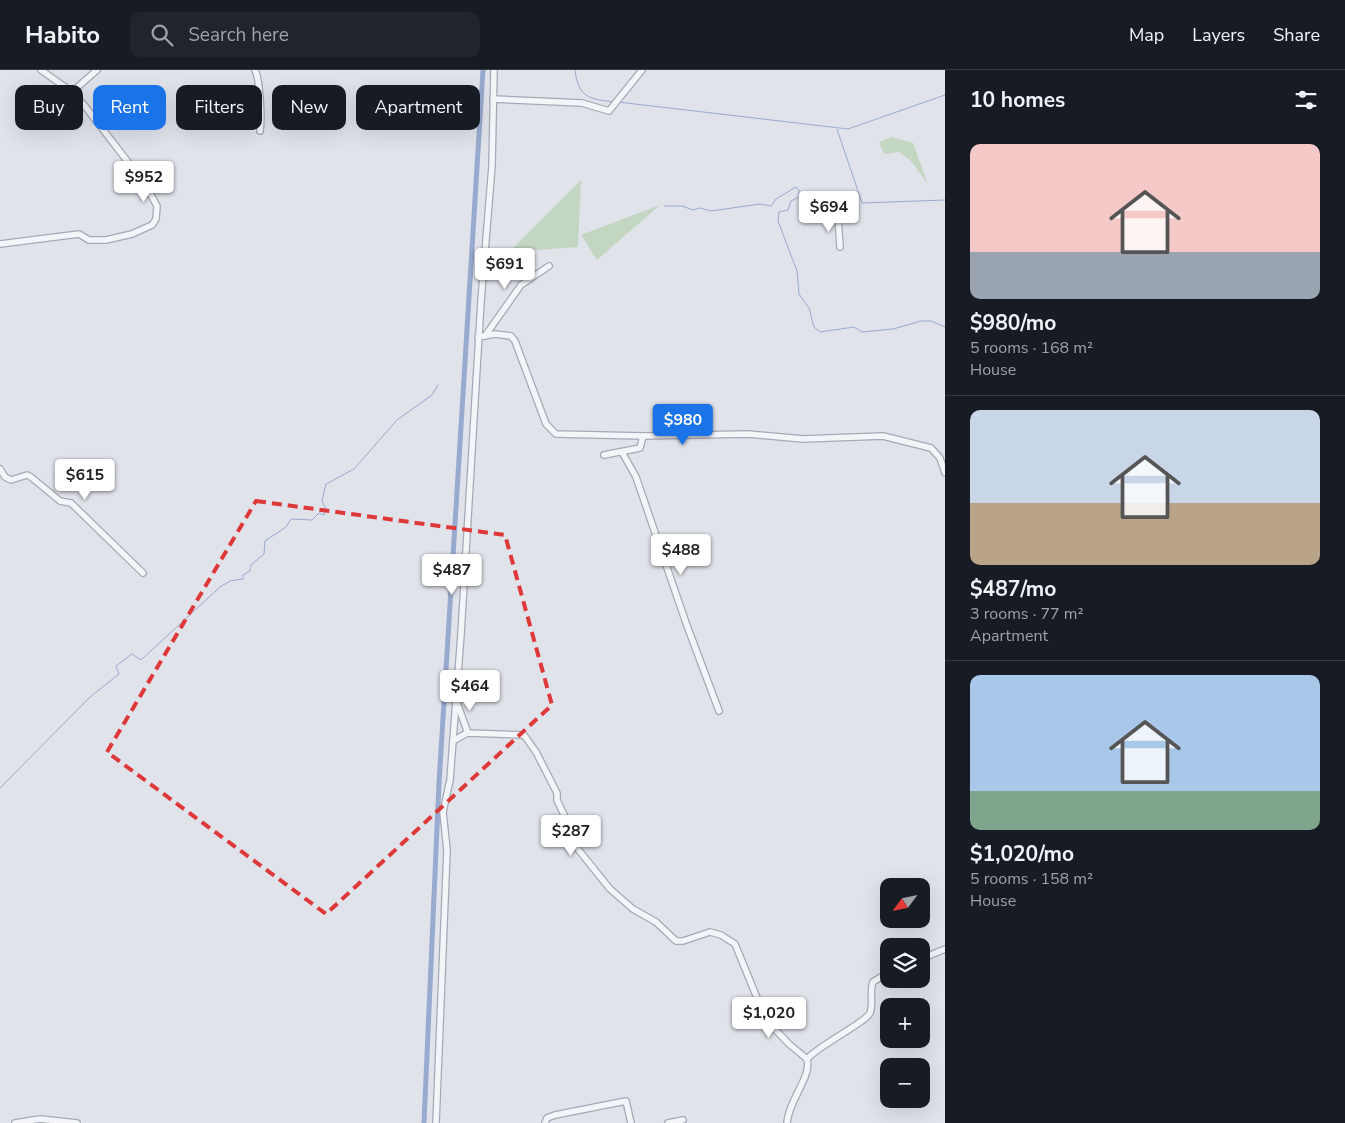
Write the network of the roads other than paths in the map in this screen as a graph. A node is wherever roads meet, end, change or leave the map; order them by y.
1 (41, 70) edge
2 (97, 70) edge
3 (255, 70) edge
4 (494, 70) edge
5 (642, 70) edge
6 (62, 85) edge
7 (80, 85) edge
8 (493, 99) junction
9 (83, 104) edge
10 (260, 131) dead end
11 (839, 218) dead end
12 (839, 241) dead end
13 (0, 244) edge
14 (549, 266) dead end
15 (482, 336) junction
16 (643, 436) junction
17 (622, 452) junction
18 (604, 455) dead end
19 (0, 469) edge
20 (945, 473) edge
21 (143, 573) dead end
22 (456, 698) junction
23 (719, 711) dead end
24 (468, 733) junction
25 (453, 741) junction
26 (945, 950) edge
27 (930, 956) edge
28 (880, 978) edge
29 (807, 1059) junction
30 (683, 1120) dead end
31 (15, 1123) edge
32 (77, 1123) edge
33 (436, 1123) edge
34 (546, 1123) edge
35 (631, 1123) edge
36 (668, 1123) edge
37 (787, 1123) edge

1 - 6 street
2 - 7 street
3 - 10 street
4 - 8 street
5 - 8 street
8 - 15 street
9 - 13 street
11 - 12 street
14 - 15 street
15 - 16 street
15 - 22 street
16 - 17 street
16 - 20 street
17 - 18 street
17 - 23 street
19 - 21 street
22 - 24 street
22 - 25 street
24 - 25 street
24 - 29 street
25 - 33 street
26 - 27 street
28 - 29 street
29 - 37 street
30 - 36 street
31 - 32 street
34 - 35 street

